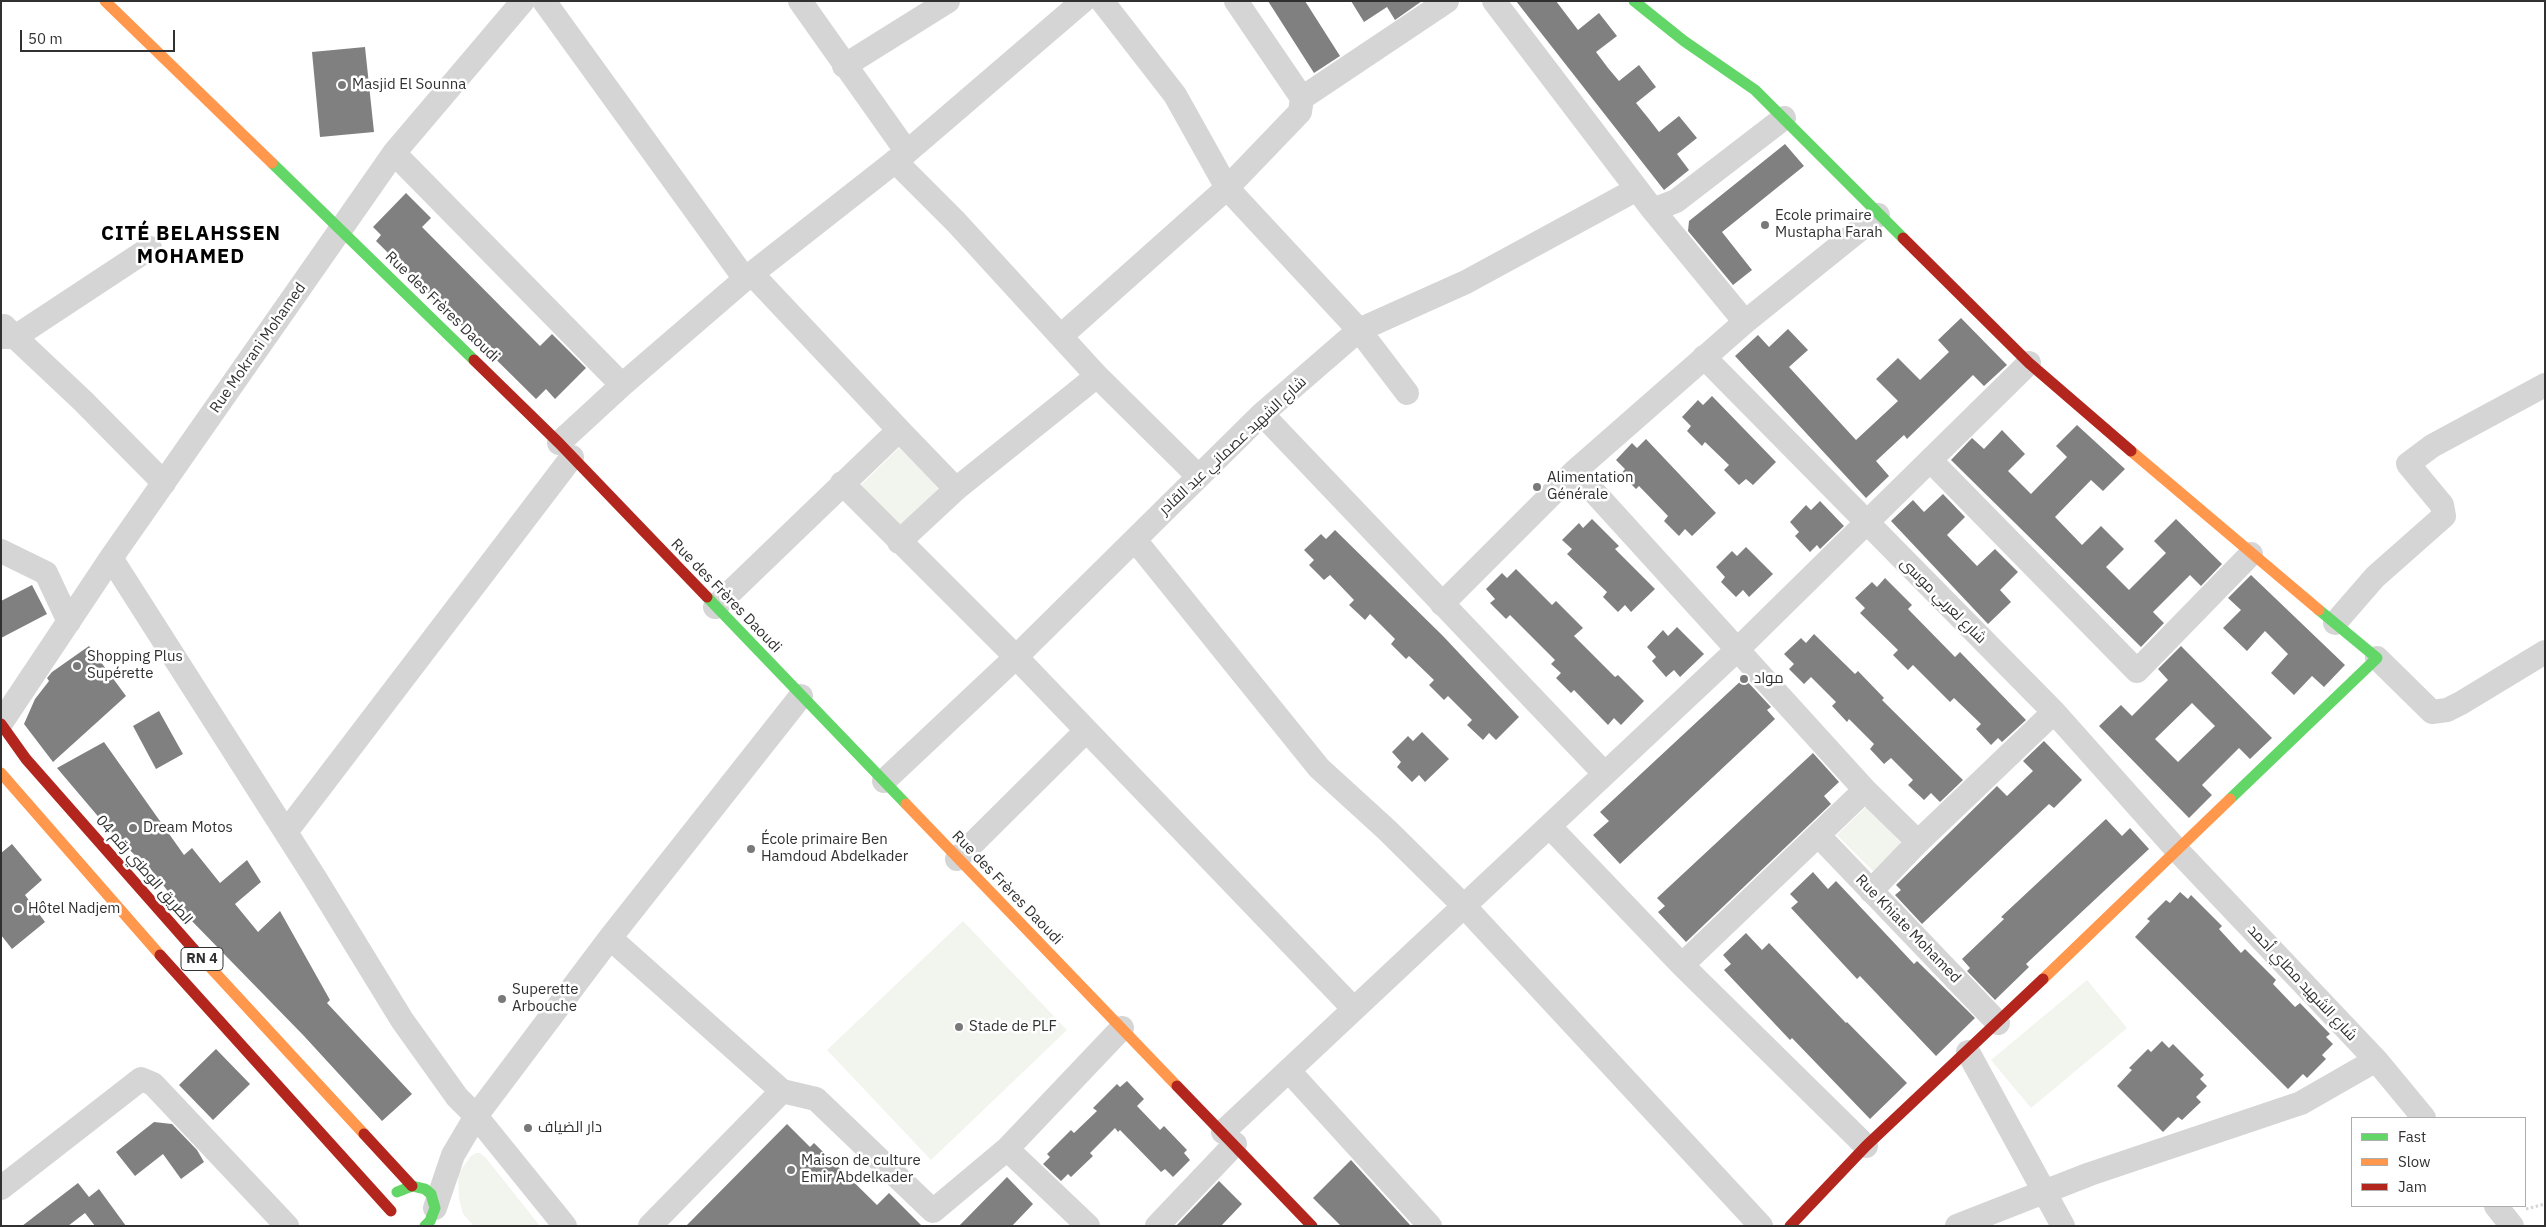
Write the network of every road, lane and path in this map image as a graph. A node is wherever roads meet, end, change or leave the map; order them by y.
1 (105, 1) edge
2 (524, 1) edge
3 (544, 1) edge
4 (800, 1) edge
5 (948, 1) edge
6 (1083, 1) edge
7 (1102, 1) edge
8 (1236, 1) edge
9 (1447, 1) edge
10 (1494, 1) edge
11 (1634, 1) edge
12 (844, 66) junction
13 (1302, 98) junction
14 (1784, 118) junction
15 (394, 153) junction
16 (901, 156) junction
17 (1227, 188) junction
18 (1637, 189) junction
19 (1653, 210) junction
20 (1878, 215) junction
21 (341, 230) junction
22 (150, 248) dead end
23 (749, 277) junction
24 (1745, 322) junction
25 (1359, 330) junction
26 (6, 333) edge
27 (1060, 336) junction
28 (1704, 357) junction
29 (2029, 363) junction
30 (1097, 376) junction
31 (622, 385) junction
32 (2545, 385) edge
33 (1408, 393) dead end
34 (1262, 414) junction
35 (899, 430) junction
36 (565, 450) junction
37 (1931, 461) junction
38 (1575, 472) junction
39 (1198, 476) junction
40 (164, 483) junction
41 (842, 484) junction
42 (956, 489) junction
43 (1867, 524) junction
44 (1135, 540) junction
45 (899, 542) junction
46 (1, 551) edge
47 (2251, 554) junction
48 (111, 558) junction
49 (1442, 604) junction
50 (715, 607) junction
51 (69, 622) junction
52 (2335, 623) junction
53 (1738, 649) junction
54 (2545, 652) edge
55 (1016, 657) junction
56 (2377, 658) junction
57 (801, 696) junction
58 (2054, 712) junction
59 (4, 718) edge
60 (1086, 731) junction
61 (1604, 773) junction
62 (1, 774) edge
63 (884, 781) junction
64 (1865, 790) junction
65 (1550, 827) junction
66 (286, 832) junction
67 (1818, 835) junction
68 (1918, 842) junction
69 (2177, 850) junction
70 (957, 859) junction
71 (1871, 891) junction
72 (1465, 907) junction
73 (610, 938) junction
74 (1682, 965) junction
75 (1354, 1009) junction
76 (1998, 1023) junction
77 (1122, 1028) junction
78 (1968, 1052) junction
79 (2376, 1060) junction
80 (1289, 1071) junction
81 (782, 1091) junction
82 (476, 1116) junction
83 (2423, 1117) edge
84 (1229, 1138) junction
85 (461, 1141) junction
86 (1866, 1146) junction
87 (1007, 1149) junction
88 (415, 1186) junction
89 (1, 1188) edge
90 (2045, 1191) junction
91 (2497, 1207) edge
92 (434, 1216) edge
93 (933, 1218) edge
94 (287, 1226) edge
95 (565, 1226) edge
96 (650, 1226) edge
97 (1088, 1226) edge
98 (1157, 1226) edge
99 (1312, 1226) edge
100 (1430, 1226) edge
101 (1761, 1226) edge
102 (1790, 1226) edge
103 (1957, 1226) edge
104 (2063, 1226) edge
105 (2512, 1226) edge

1 - 21 main road, Rue des Frères Daoudi
2 - 15 street, Rue Mokrani Mohamed
3 - 23 street
4 - 12 street
5 - 12 street
6 - 16 street
7 - 17 street
8 - 13 street
9 - 13 street
10 - 18 street
11 - 14 main road
12 - 16 street
13 - 17 street
14 - 19 street
14 - 20 main road
15 - 21 street, Rue Mokrani Mohamed
15 - 31 street
16 - 23 street
16 - 27 street
17 - 25 street
17 - 27 street
18 - 19 street
18 - 25 street, شارع الشهيد عصماني عبد القادر
19 - 24 street
20 - 24 street
20 - 29 main road
21 - 36 main road, Rue des Frères Daoudi
21 - 40 street, Rue Mokrani Mohamed
22 - 26 street
23 - 31 street
23 - 35 street
24 - 28 street
25 - 33 street
25 - 34 street, شارع الشهيد عصماني عبد القادر
26 - 40 street
27 - 30 street
28 - 38 street
28 - 43 street, شارع لعربي موسى
29 - 37 street
29 - 47 main road
30 - 39 street
30 - 42 street
31 - 36 street
32 - 52 street
34 - 39 street, شارع الشهيد عصماني عبد القادر
34 - 49 street
35 - 41 street
35 - 42 street
36 - 50 main road, Rue des Frères Daoudi
36 - 66 street
37 - 43 street
37 - 47 street
38 - 49 street
38 - 53 street
39 - 44 street, شارع الشهيد عصماني عبد القادر
40 - 48 street, Rue Mokrani Mohamed
41 - 45 street
41 - 50 street
42 - 45 street
43 - 53 street
43 - 58 street, شارع لعربي موسى
44 - 55 street, شارع الشهيد عصماني عبد القادر
44 - 72 street
45 - 55 street
46 - 51 street
47 - 52 main road
48 - 51 street, Rue Mokrani Mohamed
48 - 66 street
49 - 61 street
50 - 57 main road, Rue des Frères Daoudi
51 - 59 street, Rue Mokrani Mohamed
52 - 56 main road
53 - 61 street
53 - 64 street
54 - 56 street
55 - 60 street
55 - 63 street, شارع الشهيد عصماني عبد القادر
56 - 69 main road
57 - 63 main road, Rue des Frères Daoudi
57 - 73 street
58 - 68 street
58 - 69 street, شارع لعربي موسى
59 - 88 main road, الطريق الوطني رقم 04 / RN 4
60 - 70 street
60 - 75 street
61 - 65 street
62 - 88 main road, RN 4
63 - 70 main road, Rue des Frères Daoudi
64 - 67 street
64 - 68 street
65 - 72 street
65 - 74 street
66 - 82 street
67 - 71 street, Rue Khiate Mohamed
67 - 74 street
68 - 71 street
69 - 76 main road
69 - 79 street, شارع الشهيد مطاي أحمد
70 - 77 main road, Rue des Frères Daoudi
71 - 76 street, Rue Khiate Mohamed
72 - 75 street
72 - 101 street
73 - 81 street
73 - 82 street
74 - 86 street
75 - 80 street
76 - 78 main road
77 - 84 main road, Rue des Frères Daoudi
77 - 87 street
78 - 86 main road
78 - 90 street
79 - 83 street, شارع الشهيد مطاي أحمد
79 - 90 street
80 - 84 street
80 - 100 street
81 - 93 street
81 - 96 street
82 - 85 street
82 - 95 street
84 - 98 street
84 - 99 main road, Rue des Frères Daoudi
85 - 88 street
85 - 92 street
86 - 102 main road
87 - 93 street
87 - 97 street
88 - 92 main road, الطريق الوطني رقم 04
89 - 94 street
90 - 103 street
90 - 104 street
91 - 105 street

